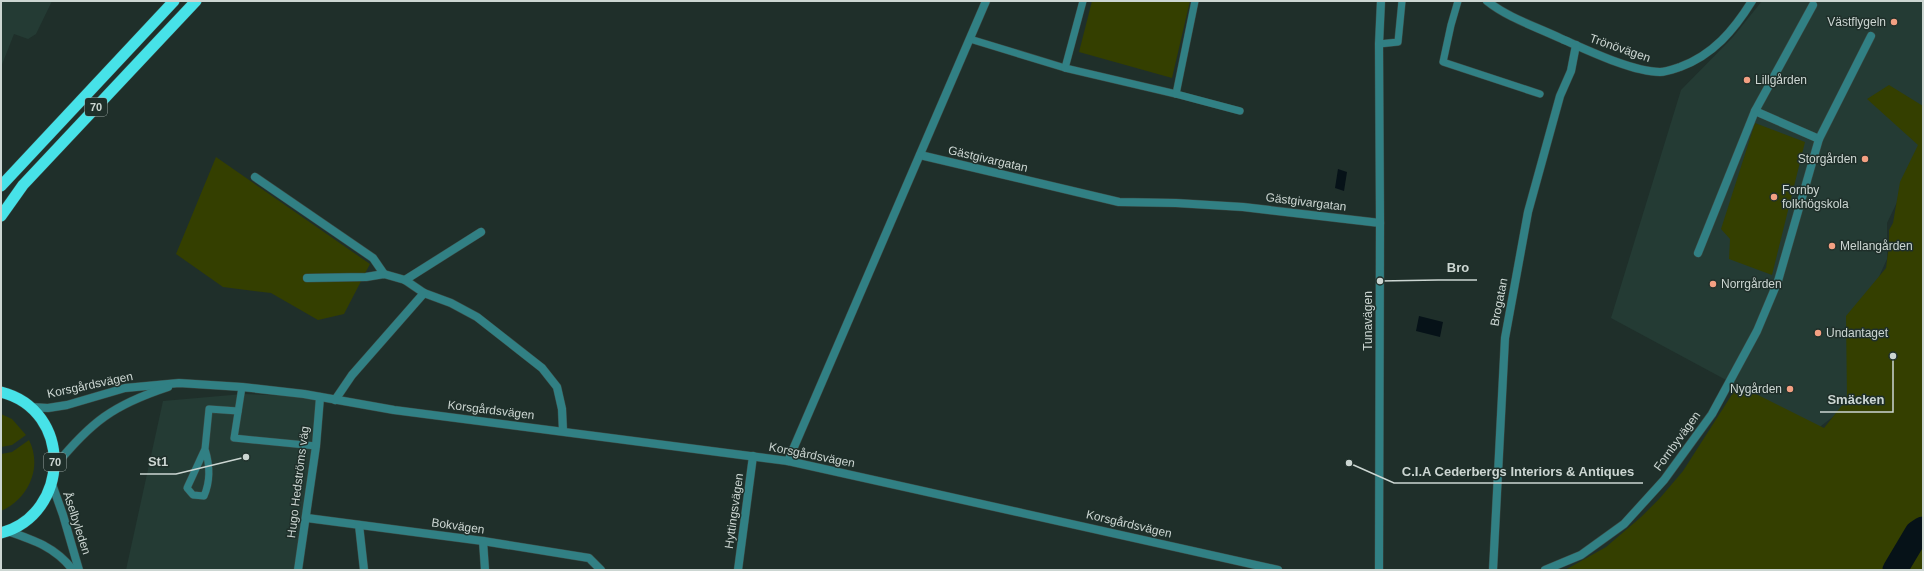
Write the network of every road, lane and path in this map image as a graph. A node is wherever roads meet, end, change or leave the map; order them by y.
1 (174, 1) edge
2 (196, 1) edge
3 (986, 1) edge
4 (1083, 1) edge
5 (1195, 1) edge
6 (1382, 1) edge
7 (1402, 1) edge
8 (1458, 1) edge
9 (1487, 1) edge
10 (1752, 1) edge
11 (1814, 5) dead end
12 (1871, 36) dead end
13 (970, 39) junction
14 (1378, 44) junction
15 (1576, 45) junction
16 (1065, 68) junction
17 (1176, 94) junction
18 (1540, 94) dead end
19 (1240, 111) dead end
20 (1755, 111) junction
21 (1819, 139) junction
22 (920, 155) junction
23 (255, 177) dead end
24 (1, 186) edge
25 (1, 216) edge
26 (1380, 223) junction
27 (481, 232) dead end
28 (1698, 253) dead end
29 (384, 274) junction
30 (306, 278) dead end
31 (405, 280) junction
32 (424, 294) junction
33 (179, 383) junction
34 (242, 387) junction
35 (3, 390) edge
36 (320, 397) junction
37 (335, 400) junction
38 (30, 407) junction
39 (238, 411) junction
40 (563, 431) junction
41 (316, 446) junction
42 (205, 449) junction
43 (753, 456) junction
44 (788, 461) junction
45 (55, 466) junction
46 (52, 484) junction
47 (306, 518) junction
48 (359, 525) junction
49 (4, 532) edge
50 (483, 541) junction
51 (1262, 568) edge
52 (72, 570) edge
53 (79, 570) edge
54 (298, 570) edge
55 (364, 570) edge
56 (486, 570) edge
57 (601, 570) edge
58 (738, 570) edge
59 (1278, 570) edge
60 (1379, 570) edge
61 (1493, 570) edge
62 (1544, 570) edge

1 - 24 highway, 70
2 - 25 highway, 70
3 - 13 street
4 - 16 lane
5 - 17 lane
6 - 14 street, Tunavägen
7 - 14 lane
8 - 18 lane
9 - 15 street, Trönövägen
10 - 15 street, Trönövägen
11 - 20 street
12 - 21 street, Fornbyvägen
13 - 16 lane
13 - 22 street
14 - 26 street, Tunavägen
15 - 61 street, Brogatan
16 - 17 lane
17 - 19 lane
20 - 21 street
20 - 28 street
21 - 62 street, Fornbyvägen
22 - 26 street, Gästgivargatan
22 - 44 street
23 - 29 street
26 - 60 street, Tunavägen
27 - 31 street
29 - 30 street
29 - 31 street
31 - 32 street
32 - 37 street
32 - 40 street
33 - 34 street, Korsgårdsvägen
33 - 38 street, Korsgårdsvägen
33 - 45 street, Korsgårdsvägen
34 - 36 street, Korsgårdsvägen
34 - 39 lane
35 - 38 highway, 70
36 - 37 street, Korsgårdsvägen
36 - 41 street, Hugo Hedströms väg
37 - 40 street, Korsgårdsvägen
38 - 45 highway, 70
39 - 41 lane
39 - 42 lane
40 - 43 street, Korsgårdsvägen
41 - 47 street, Hugo Hedströms väg
42 - 42 lane
43 - 44 street, Korsgårdsvägen
43 - 58 street, Hyttingsvägen
44 - 51 street, Korsgårdsvägen
45 - 46 highway, 70
46 - 49 highway, 70
46 - 53 street, Åselbyleden
47 - 48 street, Bokvägen
47 - 54 street, Hugo Hedströms väg
48 - 50 street, Bokvägen
48 - 55 street
49 - 52 street, Åselbyleden
50 - 56 street
50 - 57 street, Bokvägen
51 - 59 street, Korsgårdsvägen

